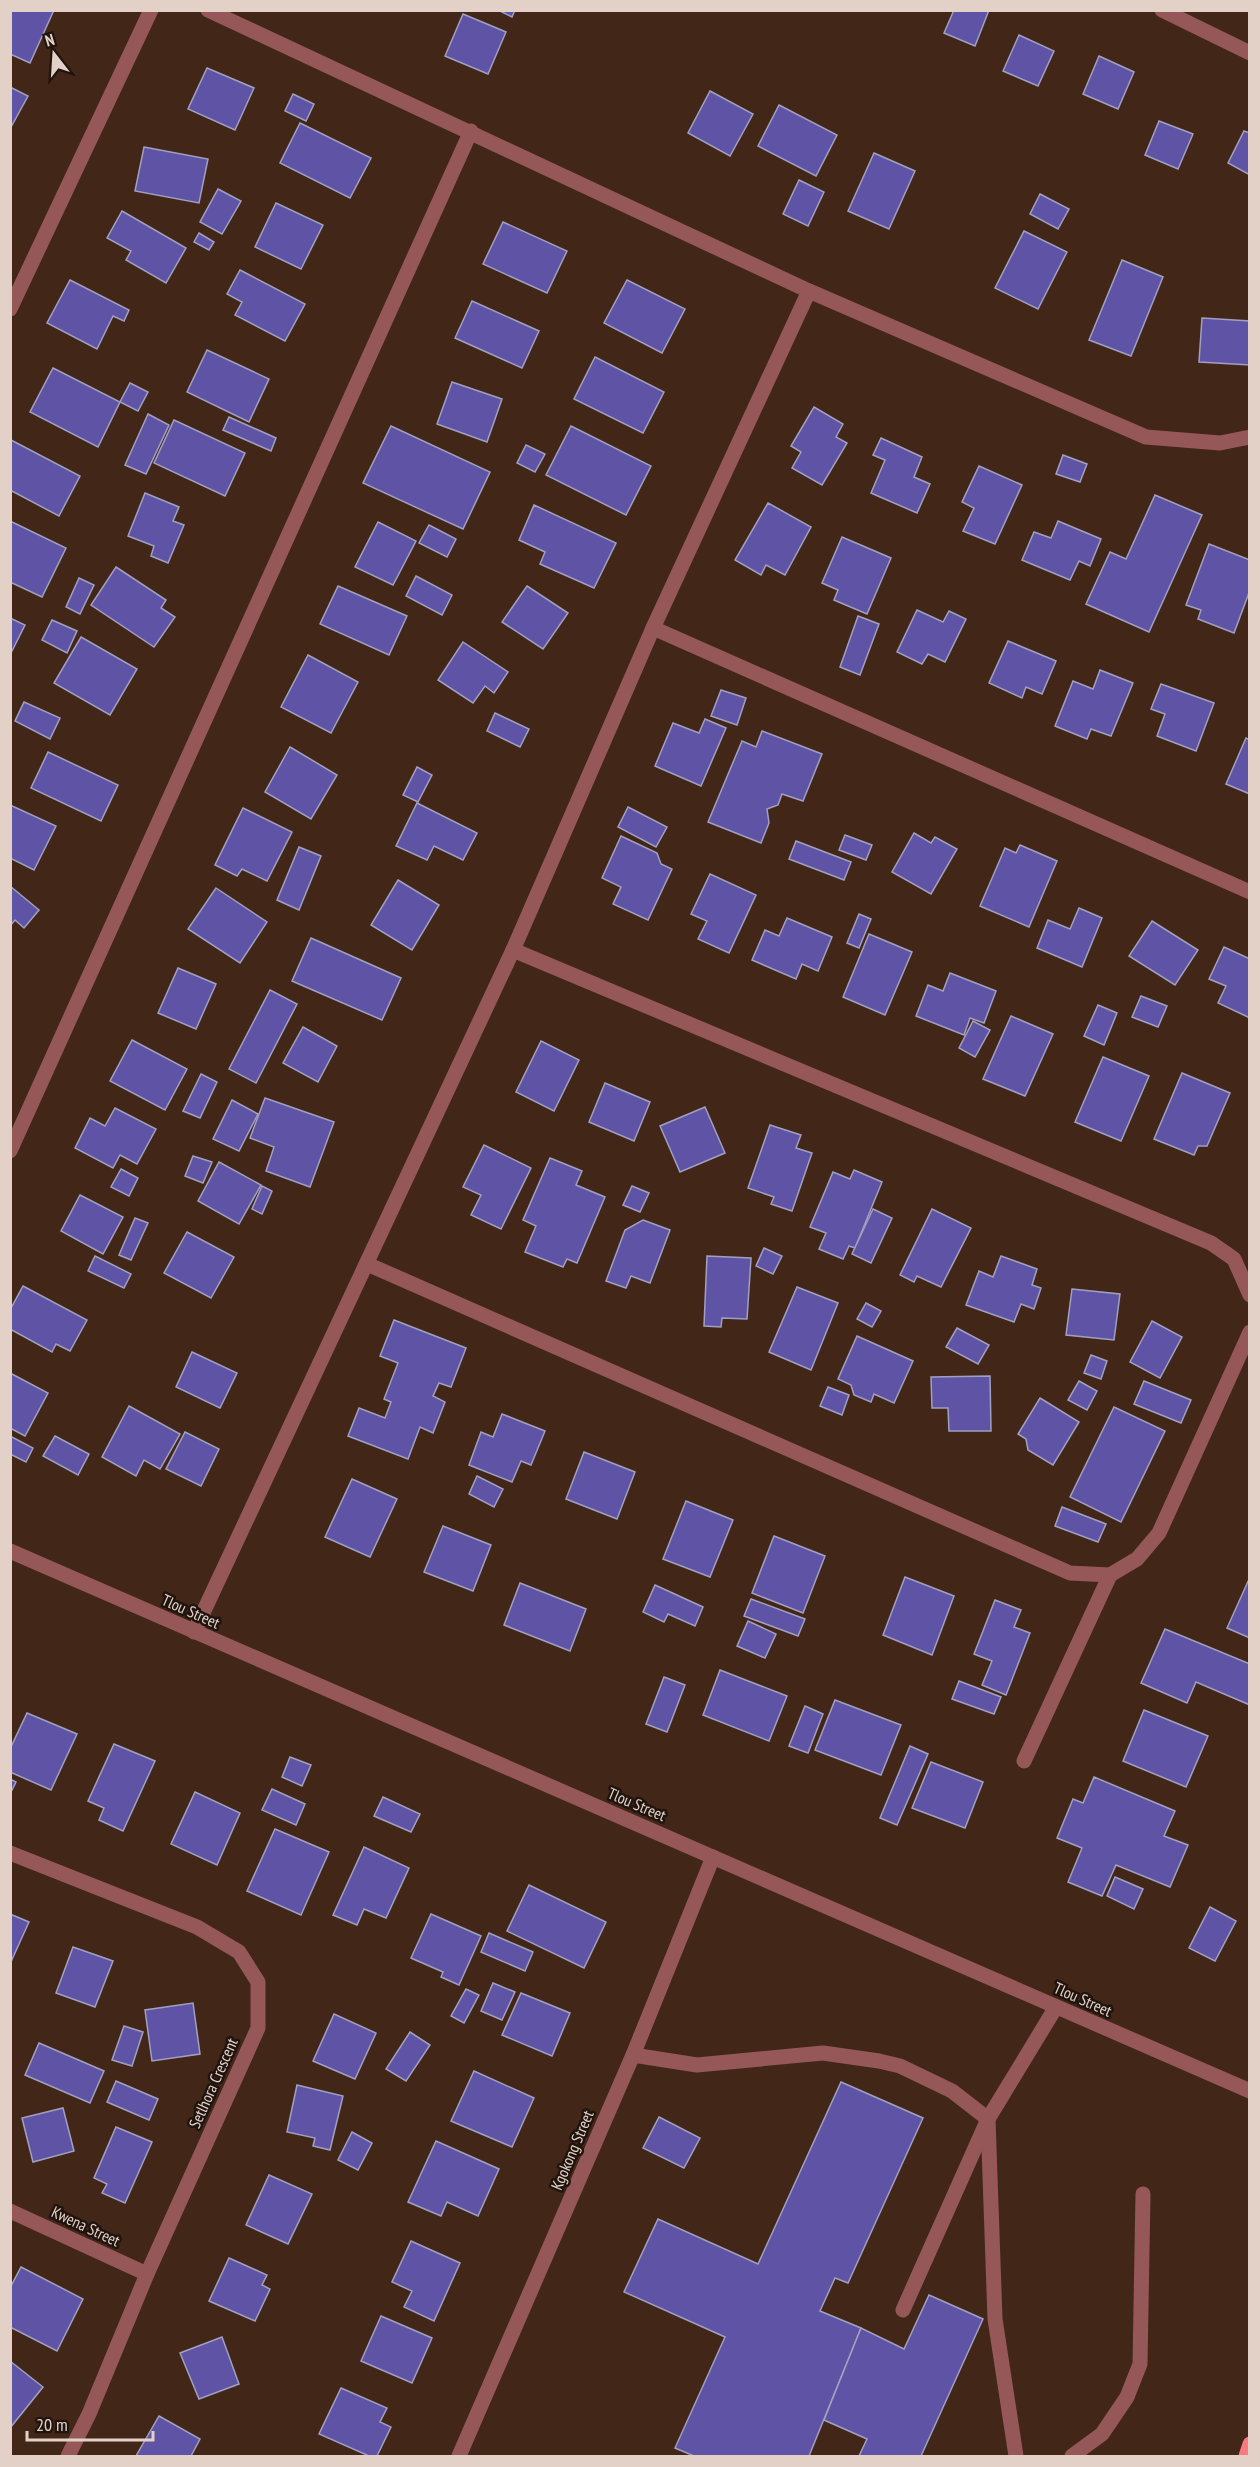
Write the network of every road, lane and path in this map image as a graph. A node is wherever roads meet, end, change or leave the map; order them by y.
1 (152, 10) edge
2 (208, 10) edge
3 (1162, 10) edge
4 (1250, 53) edge
5 (471, 131) junction
6 (809, 291) junction
7 (10, 309) edge
8 (1250, 437) edge
9 (653, 628) junction
10 (1250, 892) edge
11 (513, 950) junction
12 (10, 1151) edge
13 (367, 1264) junction
14 (1250, 1295) edge
15 (1250, 1332) edge
16 (10, 1551) edge
17 (1110, 1575) junction
18 (194, 1632) junction
19 (1024, 1761) dead end
20 (10, 1853) edge
21 (713, 1857) junction
22 (1056, 2007) junction
23 (633, 2055) junction
24 (1250, 2091) edge
25 (988, 2119) junction
26 (1143, 2194) dead end
27 (10, 2211) edge
28 (147, 2274) junction
29 (903, 2310) dead end
30 (1250, 2444) edge
31 (68, 2457) edge
32 (459, 2457) edge
33 (1016, 2457) edge
34 (1072, 2457) edge
35 (1246, 2457) edge

1 - 7 street
2 - 5 street
3 - 4 street
5 - 6 street
5 - 12 street
6 - 8 street
6 - 9 street
9 - 10 street
9 - 11 street
11 - 13 street
11 - 14 street
13 - 17 street
13 - 18 street
15 - 17 street
16 - 18 street, Tlou Street
17 - 19 street
18 - 21 street, Tlou Street
20 - 28 street, Setlhora Crescent
21 - 22 street, Tlou Street
21 - 23 street, Kgokong Street
22 - 24 street, Tlou Street
22 - 25 street
23 - 25 street
23 - 32 street, Kgokong Street
25 - 29 street
25 - 33 street
26 - 34 street
27 - 28 street, Kwena Street
28 - 31 street, Setlhora Crescent
30 - 35 main road

